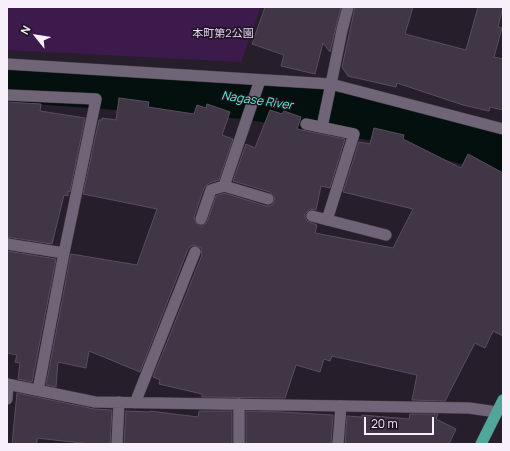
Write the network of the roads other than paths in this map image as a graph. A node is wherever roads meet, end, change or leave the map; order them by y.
1 (348, 7) edge
2 (7, 64) edge
3 (259, 84) junction
4 (330, 87) junction
5 (7, 95) edge
6 (306, 124) dead end
7 (322, 127) junction
8 (503, 129) edge
9 (224, 186) junction
10 (268, 199) dead end
11 (312, 216) dead end
12 (201, 219) dead end
13 (327, 220) junction
14 (386, 235) dead end
15 (7, 244) edge
16 (195, 252) dead end
17 (64, 254) junction
18 (7, 384) edge
19 (38, 390) junction
20 (7, 398) edge
21 (503, 400) edge
22 (119, 402) junction
23 (135, 403) junction
24 (239, 404) junction
25 (341, 406) junction
26 (497, 412) junction
27 (117, 444) edge
28 (239, 444) edge
29 (338, 444) edge
30 (481, 444) edge

1 - 4 street
2 - 3 street
3 - 4 street
3 - 9 street
4 - 7 street
4 - 8 street
5 - 17 street
6 - 7 street
7 - 13 street
9 - 10 street
9 - 12 street
11 - 13 street
13 - 14 street
15 - 17 street
16 - 23 street
17 - 19 street
18 - 19 street
18 - 20 street
19 - 22 street
21 - 26 main road
22 - 23 street
22 - 27 street
23 - 24 street
24 - 25 street
24 - 28 street
25 - 26 street
25 - 29 street
26 - 30 main road

